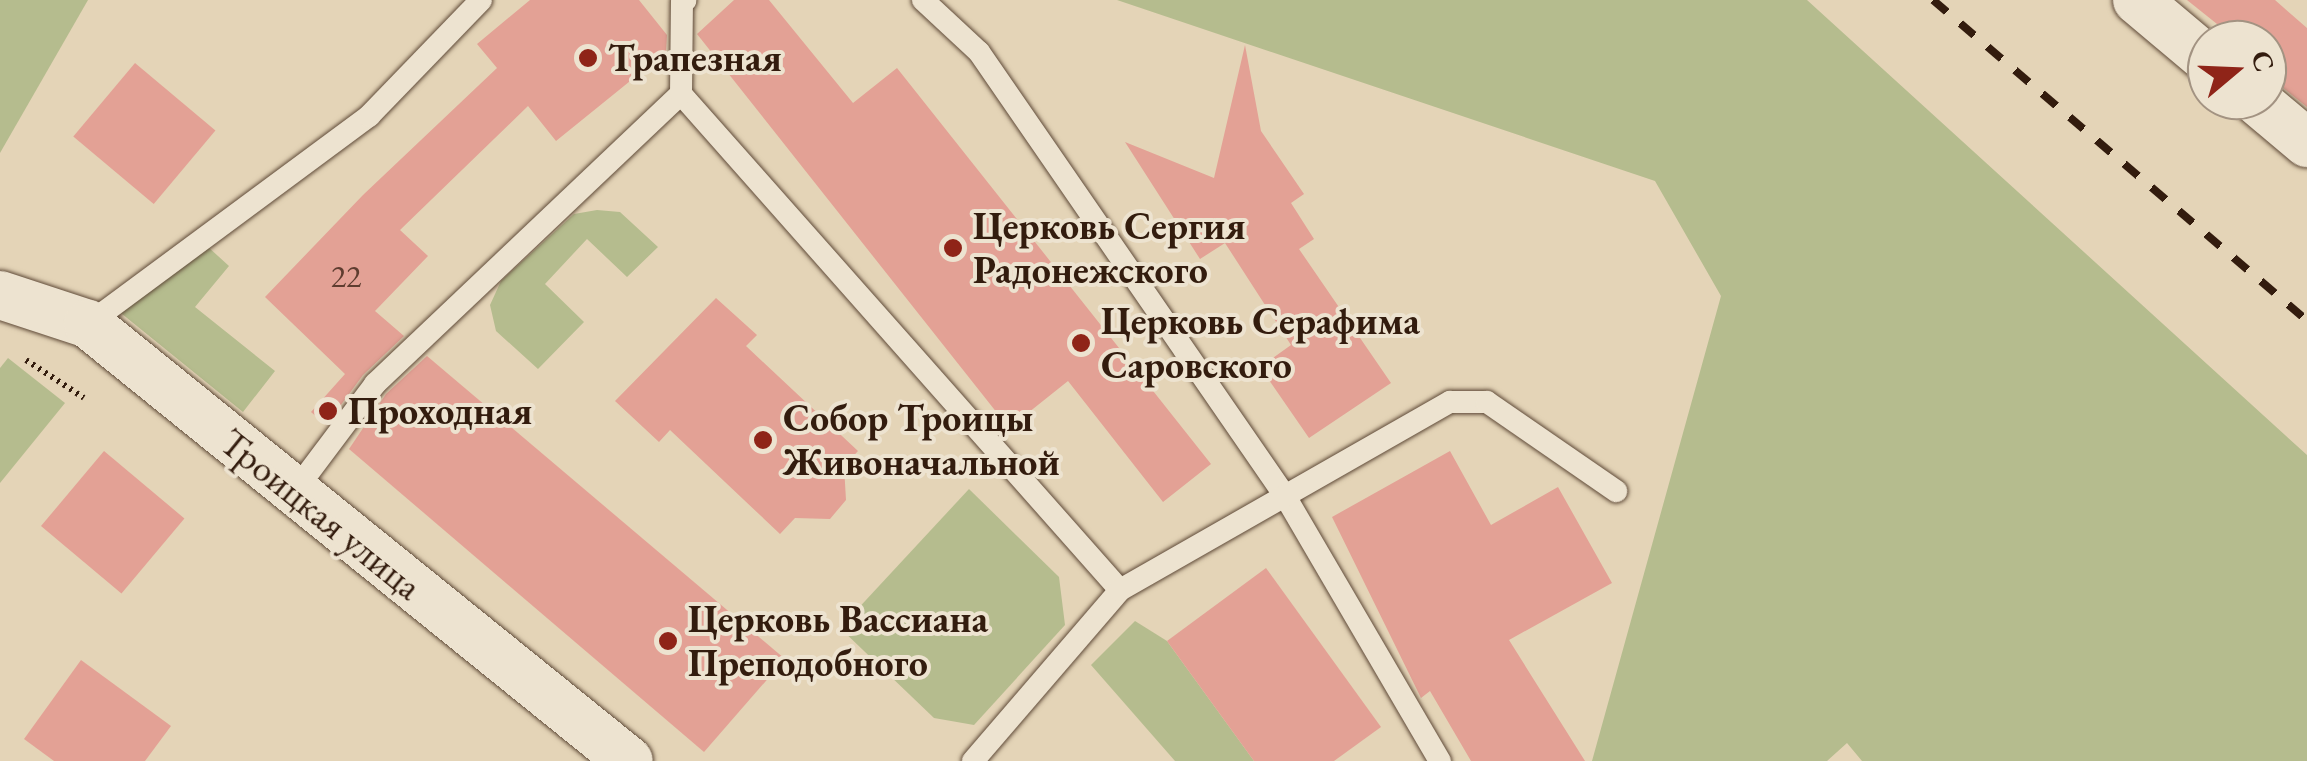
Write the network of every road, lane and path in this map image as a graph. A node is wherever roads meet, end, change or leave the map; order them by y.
1 (481, 0) edge
2 (686, 0) edge
3 (923, 0) edge
4 (2137, 0) edge
5 (2187, 42) edge
6 (681, 94) junction
7 (2280, 120) edge
8 (2307, 142) edge
9 (2, 300) edge
10 (88, 324) junction
11 (17, 354) dead end
12 (84, 398) dead end
13 (1616, 491) dead end
14 (294, 492) junction
15 (1285, 496) junction
16 (1120, 590) junction
17 (628, 761) edge
18 (973, 761) edge
19 (1440, 761) edge

1 - 10 lane
2 - 6 lane
3 - 15 lane
4 - 5 street
6 - 14 lane
6 - 16 lane
7 - 8 street
9 - 10 street, Троицкая улица
10 - 14 street, Троицкая улица
11 - 12 path
13 - 15 lane
14 - 17 street, Троицкая улица
15 - 16 lane
15 - 19 lane
16 - 18 lane

